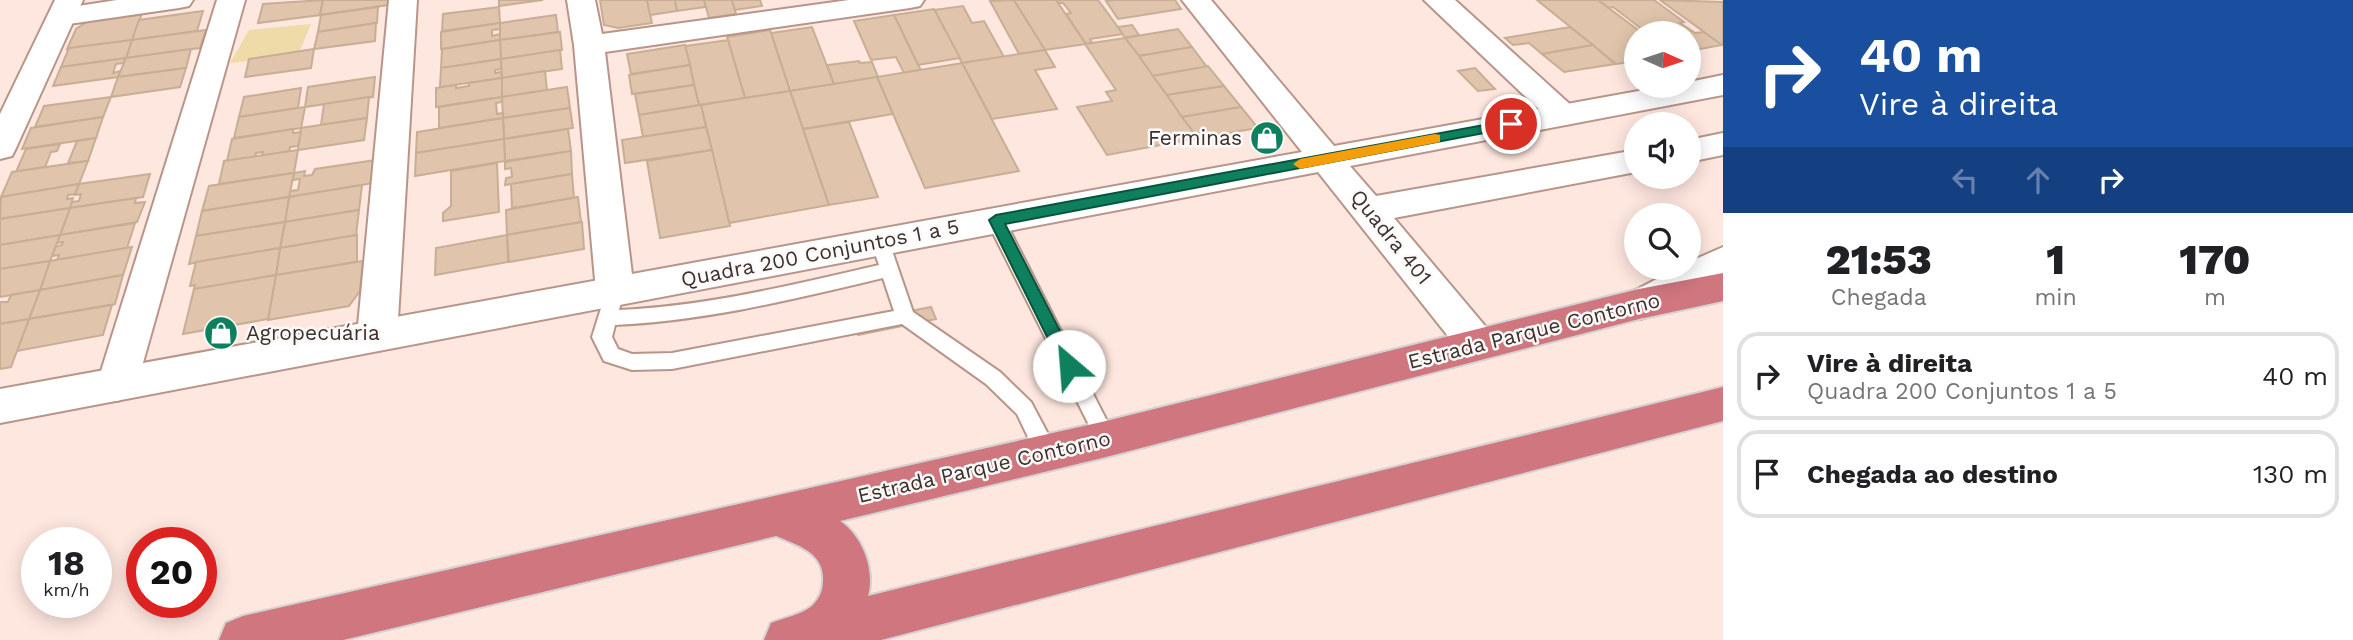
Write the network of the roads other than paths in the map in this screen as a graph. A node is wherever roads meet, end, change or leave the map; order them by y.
1 (179, 0) edge
2 (231, 0) edge
3 (403, 0) edge
4 (581, 0) edge
5 (910, 0) edge
6 (1196, 0) edge
7 (1438, 0) edge
8 (65, 8) edge
9 (589, 45) junction
10 (1723, 85) edge
11 (1563, 115) junction
12 (1723, 144) edge
13 (0, 148) edge
14 (1701, 149) edge
15 (1327, 159) junction
16 (1624, 163) edge
17 (1369, 210) junction
18 (996, 220) junction
19 (885, 256) junction
20 (1723, 261) edge
21 (1723, 287) edge
22 (1639, 304) junction
23 (611, 305) junction
24 (905, 316) junction
25 (377, 336) junction
26 (1478, 344) junction
27 (117, 384) junction
28 (1723, 404) edge
29 (0, 406) edge
30 (1106, 439) junction
31 (1046, 451) junction
32 (774, 515) junction
33 (796, 638) edge
34 (243, 640) edge

1 - 8 street
2 - 27 street
3 - 25 street
4 - 9 street
5 - 9 street
6 - 15 street, Quadra 401
7 - 11 street
8 - 13 street
9 - 23 street
10 - 11 street, Quadra 200 Conjuntos 1 a 5
11 - 15 street, Quadra 200 Conjuntos 1 a 5
12 - 14 street
15 - 17 street, Quadra 401
15 - 18 street, Quadra 200 Conjuntos 1 a 5
16 - 17 street
17 - 26 street, Quadra 401
18 - 19 street, Quadra 200 Conjuntos 1 a 5
18 - 30 lane
19 - 23 street, Quadra 200 Conjuntos 1 a 5
19 - 24 lane
20 - 22 street
21 - 22 highway, Estrada Parque Contorno
22 - 26 highway, Estrada Parque Contorno
23 - 24 lane
23 - 25 street, Quadra 200 Conjuntos 1 a 5
24 - 31 lane
25 - 27 street, Quadra 200 Conjuntos 1 a 5
26 - 30 highway, Estrada Parque Contorno
27 - 29 street, Quadra 200 Conjuntos 1 a 5
28 - 33 highway
30 - 31 highway, Estrada Parque Contorno
31 - 32 highway, Estrada Parque Contorno
32 - 33 highway
32 - 34 highway, Estrada Parque Contorno

